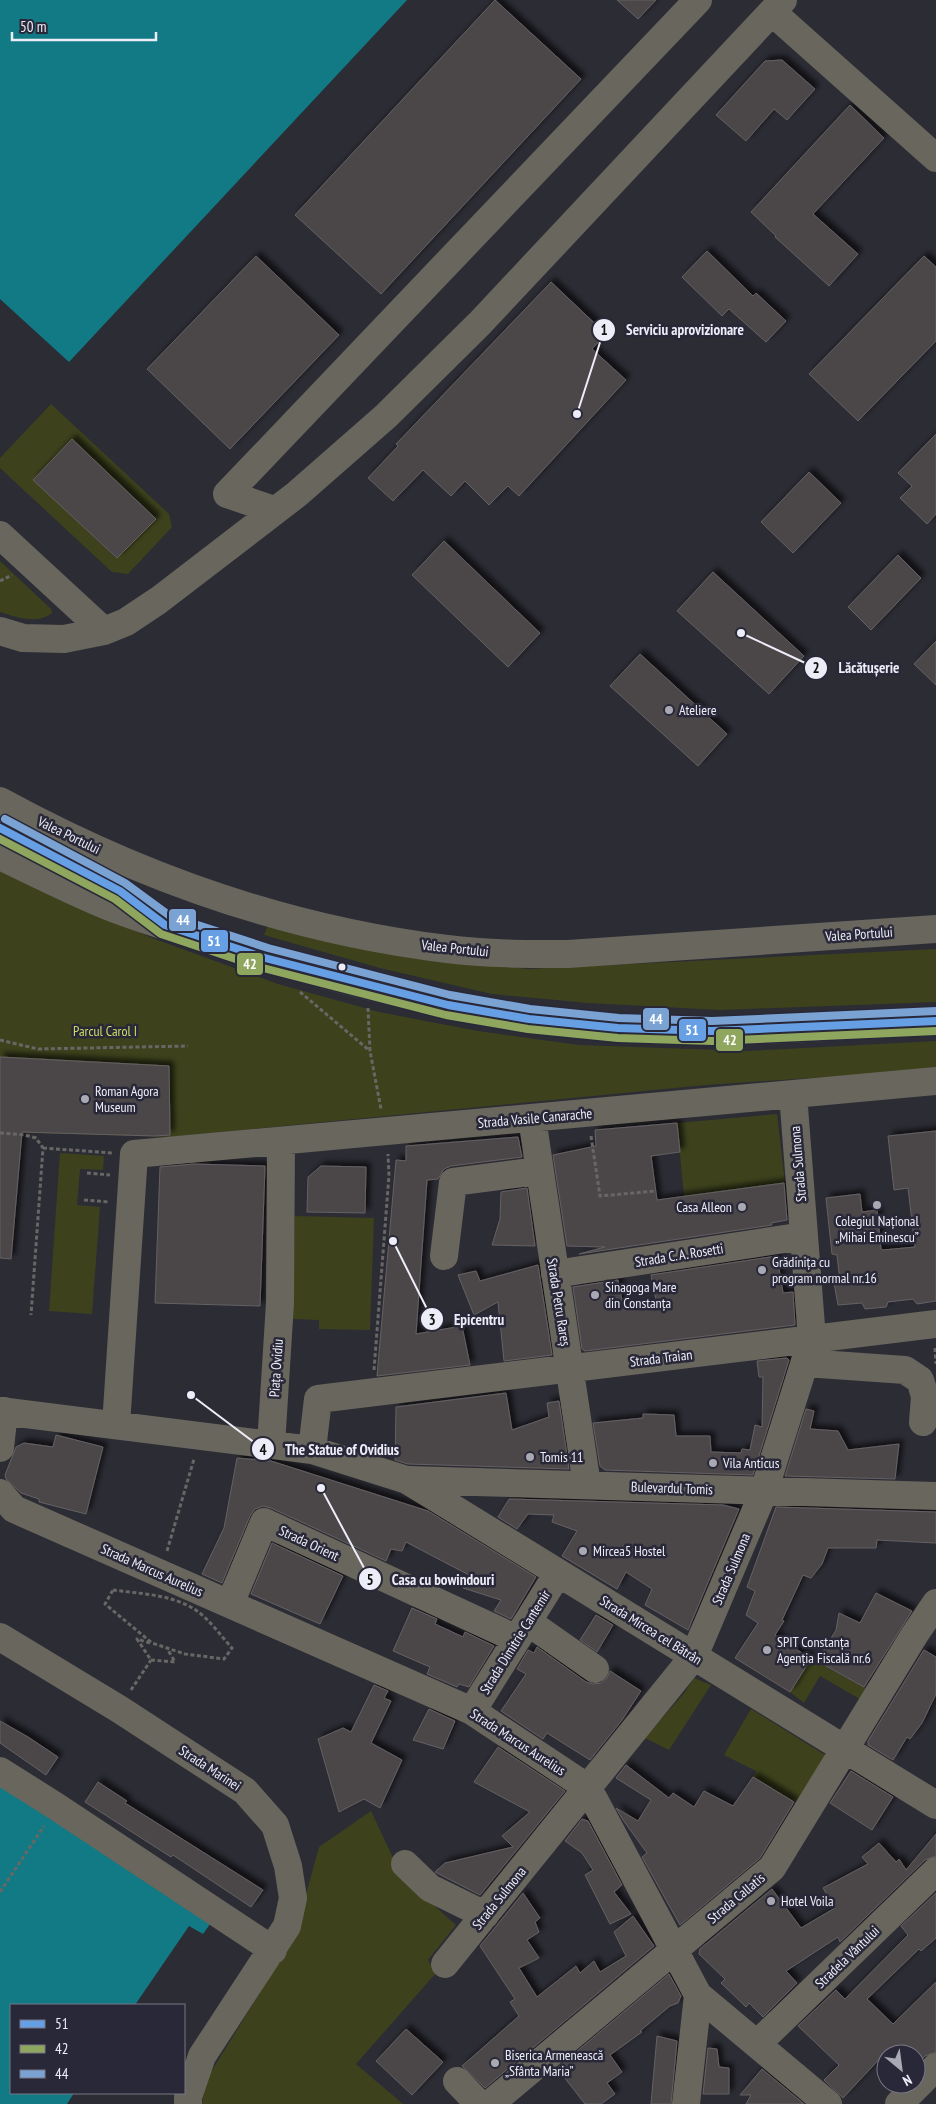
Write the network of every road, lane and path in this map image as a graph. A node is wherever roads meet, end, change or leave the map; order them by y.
1 (698, 0) edge
2 (778, 6) edge
3 (936, 158) edge
4 (274, 510) junction
5 (0, 535) edge
6 (0, 631) edge
7 (104, 631) junction
8 (2, 810) edge
9 (0, 856) edge
10 (165, 925) junction
11 (936, 929) edge
12 (296, 989) dead end
13 (368, 1008) dead end
14 (936, 1021) edge
15 (0, 1040) edge
16 (188, 1046) dead end
17 (370, 1051) junction
18 (936, 1081) edge
19 (793, 1094) junction
20 (532, 1118) junction
21 (591, 1132) dead end
22 (0, 1133) edge
23 (281, 1141) junction
24 (386, 1144) junction
25 (43, 1148) junction
26 (134, 1154) junction
27 (539, 1171) junction
28 (87, 1173) dead end
29 (104, 1174) dead end
30 (655, 1191) dead end
31 (84, 1200) dead end
32 (102, 1202) dead end
33 (804, 1236) junction
34 (444, 1256) dead end
35 (555, 1274) junction
36 (31, 1315) dead end
37 (936, 1324) edge
38 (808, 1351) junction
39 (569, 1369) junction
40 (375, 1393) junction
41 (5, 1411) edge
42 (923, 1422) dead end
43 (116, 1425) junction
44 (200, 1436) junction
45 (271, 1445) junction
46 (0, 1448) edge
47 (312, 1450) junction
48 (407, 1480) junction
49 (586, 1485) junction
50 (764, 1491) junction
51 (0, 1492) edge
52 (936, 1496) edge
53 (558, 1573) junction
54 (164, 1586) junction
55 (936, 1603) edge
56 (230, 1604) junction
57 (198, 1611) dead end
58 (522, 1630) junction
59 (0, 1637) edge
60 (925, 1639) edge
61 (152, 1643) junction
62 (167, 1650) junction
63 (694, 1656) junction
64 (151, 1660) junction
65 (595, 1669) dead end
66 (118, 1709) junction
67 (472, 1711) junction
68 (845, 1749) junction
69 (0, 1771) edge
70 (588, 1788) junction
71 (936, 1805) edge
72 (57, 1807) junction
73 (405, 1864) dead end
74 (936, 1871) edge
75 (0, 1892) edge
76 (485, 1915) junction
77 (674, 1949) junction
78 (273, 1950) junction
79 (445, 1964) dead end
80 (698, 1995) junction
81 (757, 2044) junction
82 (936, 2067) edge
83 (457, 2081) dead end
84 (188, 2104) edge
85 (479, 2104) edge
86 (490, 2104) edge
87 (686, 2104) edge
88 (828, 2104) edge
89 (899, 2104) edge

1 - 4 street
2 - 3 street
2 - 4 street
4 - 7 street
5 - 7 street
6 - 7 street
8 - 10 street
8 - 11 street, Valea Portului
9 - 10 street
10 - 14 street
12 - 17 path
13 - 17 path
15 - 16 path
17 - 24 path
18 - 19 street, Strada Vasile Canarache
19 - 20 street, Strada Vasile Canarache
19 - 33 street, Strada Sulmona
20 - 24 street, Strada Vasile Canarache
20 - 27 street, Strada Petru Rareș
21 - 30 path
22 - 25 path
23 - 24 street, Strada Vasile Canarache
23 - 26 street, Strada Vasile Canarache
23 - 45 street, Piața Ovidiu
24 - 40 path
25 - 26 path
25 - 36 path
26 - 43 street
27 - 34 street
27 - 35 street, Strada Petru Rareș
28 - 29 path
31 - 32 path
33 - 35 street, Strada C. A. Rosetti
33 - 38 street, Strada Sulmona
35 - 39 street, Strada Petru Rareș
37 - 38 street, Strada Traian
38 - 39 street, Strada Traian
38 - 42 street
38 - 50 street, Strada Sulmona
39 - 40 street, Strada Traian
39 - 49 street, Strada Petru Rareș
40 - 47 street, Strada Traian
41 - 43 street, Strada Mircea cel Bătrân
41 - 46 street
43 - 44 street, Strada Mircea cel Bătrân
44 - 45 street, Strada Mircea cel Bătrân
44 - 54 path
45 - 47 street, Strada Mircea cel Bătrân
47 - 48 street, Strada Mircea cel Bătrân
48 - 49 street, Bulevardul Tomis
48 - 53 street, Strada Mircea cel Bătrân
49 - 50 street, Bulevardul Tomis
50 - 52 street, Bulevardul Tomis
50 - 63 street, Strada Sulmona
51 - 54 street, Strada Marcus Aurelius
53 - 58 street, Strada Dimitrie Cantemir
53 - 63 street, Strada Mircea cel Bătrân
54 - 56 street, Strada Marcus Aurelius
54 - 61 path
55 - 60 street, Strada Callatis
56 - 58 street, Strada Orient
56 - 67 street, Strada Marcus Aurelius
57 - 62 path
58 - 65 street
58 - 67 street, Strada Dimitrie Cantemir
59 - 66 street, Strada Marinei
60 - 68 street, Strada Callatis
61 - 62 path
61 - 64 path
62 - 64 path
63 - 68 street, Strada Mircea cel Bătrân
63 - 70 street, Strada Sulmona
64 - 66 path
66 - 78 street, Strada Marinei
67 - 70 street, Strada Marcus Aurelius
68 - 71 street, Strada Mircea cel Bătrân
68 - 77 street, Strada Callatis
69 - 72 street
70 - 76 street, Strada Sulmona
70 - 77 street, Strada Marcus Aurelius
72 - 75 path
72 - 78 street
73 - 76 street
74 - 81 street, Stradela Vântului
76 - 79 street, Strada Sulmona
77 - 80 street, Strada Marcus Aurelius
77 - 86 street, Strada Callatis
78 - 84 street, Strada Marinei
80 - 81 street, Strada Marcus Aurelius
80 - 87 street
81 - 88 street, Strada Marcus Aurelius
82 - 89 street
83 - 85 street

